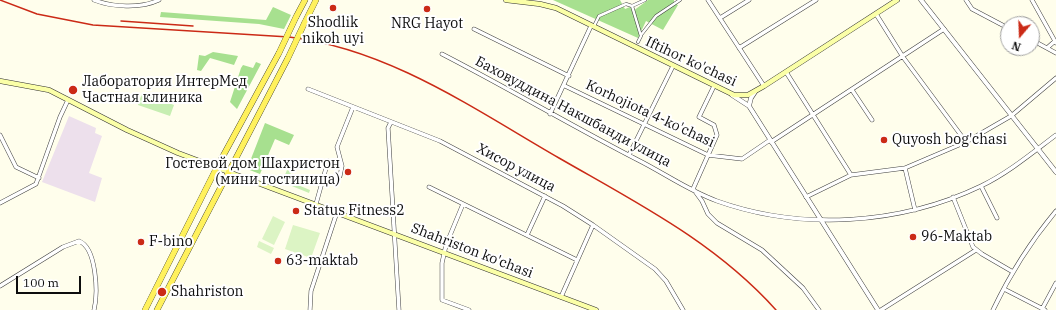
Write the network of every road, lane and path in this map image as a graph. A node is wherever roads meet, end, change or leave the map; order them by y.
1 (94, 0) edge
2 (159, 0) edge
3 (305, 0) edge
4 (316, 0) edge
5 (506, 0) edge
6 (624, 0) edge
7 (644, 0) edge
8 (680, 0) edge
9 (708, 0) edge
10 (749, 0) edge
11 (816, 0) edge
12 (897, 0) edge
13 (921, 0) edge
14 (966, 0) edge
15 (1032, 0) edge
16 (626, 4) junction
17 (632, 6) junction
18 (876, 14) junction
19 (720, 18) junction
20 (1000, 24) edge
21 (592, 27) junction
22 (474, 29) dead end
23 (944, 29) junction
24 (641, 36) junction
25 (638, 42) dead end
26 (1056, 42) edge
27 (1040, 44) edge
28 (739, 48) junction
29 (1047, 48) junction
30 (1056, 53) edge
31 (442, 54) dead end
32 (903, 57) junction
33 (673, 66) junction
34 (786, 72) junction
35 (569, 76) junction
36 (1056, 78) edge
37 (0, 81) edge
38 (564, 86) junction
39 (714, 86) junction
40 (764, 86) junction
41 (308, 89) dead end
42 (852, 90) junction
43 (756, 91) junction
44 (730, 93) junction
45 (68, 100) junction
46 (749, 106) junction
47 (353, 107) junction
48 (550, 114) junction
49 (813, 114) junction
50 (1011, 116) junction
51 (872, 120) dead end
52 (391, 122) junction
53 (644, 124) junction
54 (0, 135) edge
55 (1056, 135) edge
56 (771, 141) junction
57 (966, 142) junction
58 (1037, 149) junction
59 (708, 155) junction
60 (629, 156) junction
61 (328, 161) dead end
62 (217, 167) junction
63 (904, 168) junction
64 (228, 172) junction
65 (1056, 172) edge
66 (851, 175) junction
67 (340, 176) dead end
68 (39, 178) junction
69 (981, 186) junction
70 (429, 188) dead end
71 (693, 190) junction
72 (545, 196) junction
73 (806, 197) junction
74 (953, 197) junction
75 (0, 203) edge
76 (316, 204) junction
77 (463, 204) junction
78 (915, 210) junction
79 (194, 211) junction
80 (1056, 211) edge
81 (337, 212) junction
82 (205, 216) junction
83 (998, 218) dead end
84 (822, 221) junction
85 (593, 224) junction
86 (394, 233) junction
87 (527, 235) junction
88 (976, 250) junction
89 (444, 252) junction
90 (577, 260) junction
91 (1013, 272) junction
92 (1056, 283) edge
93 (0, 286) edge
94 (1004, 289) junction
95 (561, 297) junction
96 (589, 309) edge
97 (1043, 309) edge
98 (94, 310) edge
99 (144, 310) edge
100 (157, 310) edge
101 (310, 310) edge
102 (399, 310) edge
103 (468, 310) edge
104 (596, 310) edge
105 (683, 310) edge
106 (819, 310) edge
107 (880, 310) edge
108 (994, 310) edge

1 - 2 street
3 - 62 main road, bridge
4 - 64 main road, bridge
5 - 21 main road, Iftihor ko'chasi
6 - 16 street
7 - 17 street
8 - 24 street
9 - 19 street
10 - 19 street
11 - 28 street
12 - 18 main road, Iftihor ko'chasi
13 - 23 street
14 - 20 street
15 - 26 street
16 - 17 street
16 - 21 street
17 - 24 street
18 - 32 street
18 - 34 main road, Iftihor ko'chasi
19 - 28 street
21 - 33 main road, Iftihor ko'chasi
21 - 35 street
22 - 35 street
23 - 32 street, Korhojiota 4-ko'chasi
23 - 50 street
24 - 25 street
26 - 29 street
27 - 29 street
28 - 40 street
29 - 30 street
31 - 48 street, Баховуддина Накшбанди улица
32 - 42 street, Korhojiota 4-ko'chasi
32 - 57 street
33 - 39 main road, Iftihor ko'chasi
33 - 53 street
34 - 40 main road, Iftihor ko'chasi
34 - 49 street
35 - 38 street
36 - 50 street
37 - 45 main road, Shahriston ko'chasi
38 - 48 street
38 - 53 street, Korhojiota 4-ko'chasi
39 - 44 main road, Iftihor ko'chasi
39 - 59 street
40 - 43 main road, Iftihor ko'chasi
41 - 47 street, Хисор улица
42 - 49 street, Korhojiota 4-ko'chasi
42 - 51 street
43 - 44 main road, Iftihor ko'chasi
43 - 46 street
44 - 46 street
45 - 62 main road, Shahriston ko'chasi
45 - 68 street
46 - 56 street
47 - 52 street, Хисор улица
47 - 67 street
48 - 60 street, Баховуддина Накшбанди улица
49 - 56 street, Korhojiota 4-ko'chasi
49 - 66 street
50 - 57 street
50 - 58 street
52 - 72 street, Хисор улица
52 - 86 street
53 - 59 street, Korhojiota 4-ko'chasi
53 - 60 street
54 - 68 street
55 - 58 street, Баховуддина Накшбанди улица
56 - 59 street, Korhojiota 4-ko'chasi
56 - 73 street
57 - 63 street
58 - 65 street
58 - 69 street, Баховуддина Накшбанди улица
59 - 71 street
60 - 71 street, Баховуддина Накшбанди улица
61 - 76 street
62 - 64 main road, Shahriston ko'chasi
62 - 79 main road
63 - 66 street
63 - 78 street
64 - 76 main road, Shahriston ko'chasi
64 - 82 main road
66 - 73 street
68 - 75 street
69 - 74 street, Баховуддина Накшбанди улица
69 - 83 street
70 - 77 street
71 - 84 street, Баховуддина Накшбанди улица
71 - 106 street
72 - 85 street, Хисор улица
72 - 87 street
73 - 84 street
74 - 78 street, Баховуддина Накшбанди улица
74 - 88 street
76 - 81 main road, Shahriston ko'chasi
77 - 87 street
77 - 89 street
78 - 84 street, Баховуддина Накшбанди улица
79 - 82 main road
79 - 99 main road
80 - 91 street
81 - 86 main road, Shahriston ko'chasi
81 - 101 street
82 - 100 main road
84 - 107 street
85 - 90 street
85 - 105 street, Хисор улица
86 - 89 main road, Shahriston ko'chasi
86 - 102 street
87 - 90 street
88 - 91 street
88 - 107 street
89 - 95 main road, Shahriston ko'chasi
89 - 103 street
90 - 95 street
91 - 94 street
92 - 97 street
93 - 98 street
94 - 97 street
94 - 108 street
95 - 96 main road, Shahriston ko'chasi
96 - 104 main road, Shahriston ko'chasi

